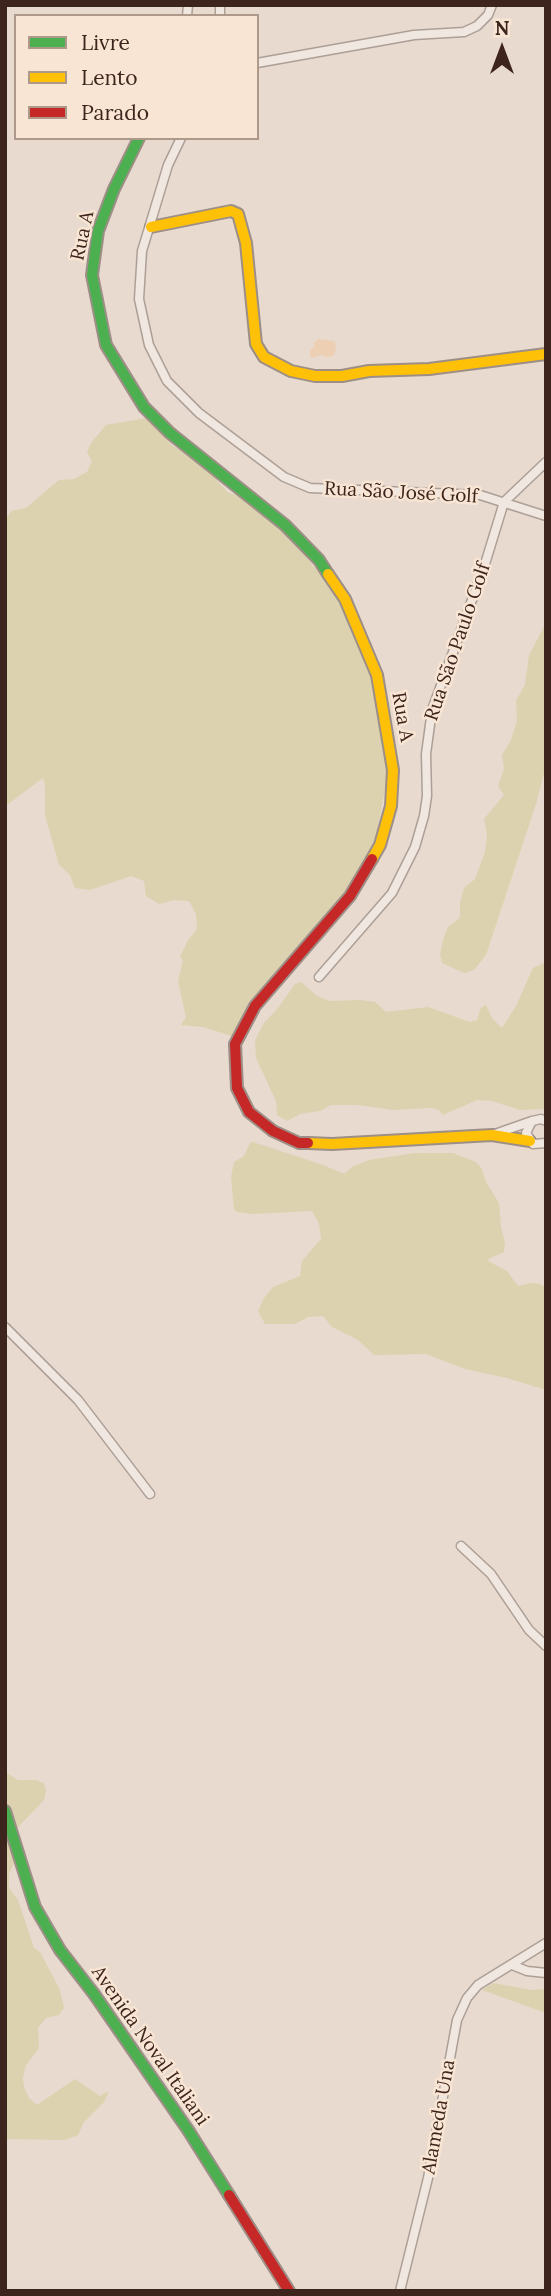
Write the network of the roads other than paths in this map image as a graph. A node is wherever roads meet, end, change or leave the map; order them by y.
1 (492, 5) edge
2 (259, 63) edge
3 (138, 140) edge
4 (180, 140) edge
5 (151, 227) junction
6 (546, 354) edge
7 (546, 462) edge
8 (504, 502) junction
9 (546, 516) edge
10 (319, 976) dead end
11 (546, 1120) edge
12 (532, 1121) junction
13 (492, 1135) junction
14 (530, 1141) junction
15 (546, 1143) edge
16 (5, 1326) edge
17 (150, 1494) dead end
18 (461, 1546) dead end
19 (546, 1646) edge
20 (5, 1811) edge
21 (546, 1942) edge
22 (512, 1965) junction
23 (546, 1973) edge
24 (289, 2291) edge
25 (400, 2291) edge

1 - 2 street
3 - 13 street, Rua A
4 - 5 street, Rua São José Golf
5 - 6 street
5 - 8 street, Rua São José Golf
7 - 8 street, Rua São Paulo Golf
8 - 9 street, Rua São José Golf
8 - 10 street, Rua São Paulo Golf
11 - 12 street, Rua A
12 - 13 street, Rua A
12 - 14 street
13 - 14 street, Rua A
14 - 15 street, Rua A
16 - 17 street
18 - 19 street
20 - 24 street, Avenida Noval Italiani
21 - 22 street, Alameda Una
22 - 23 street
22 - 25 street, Alameda Una

